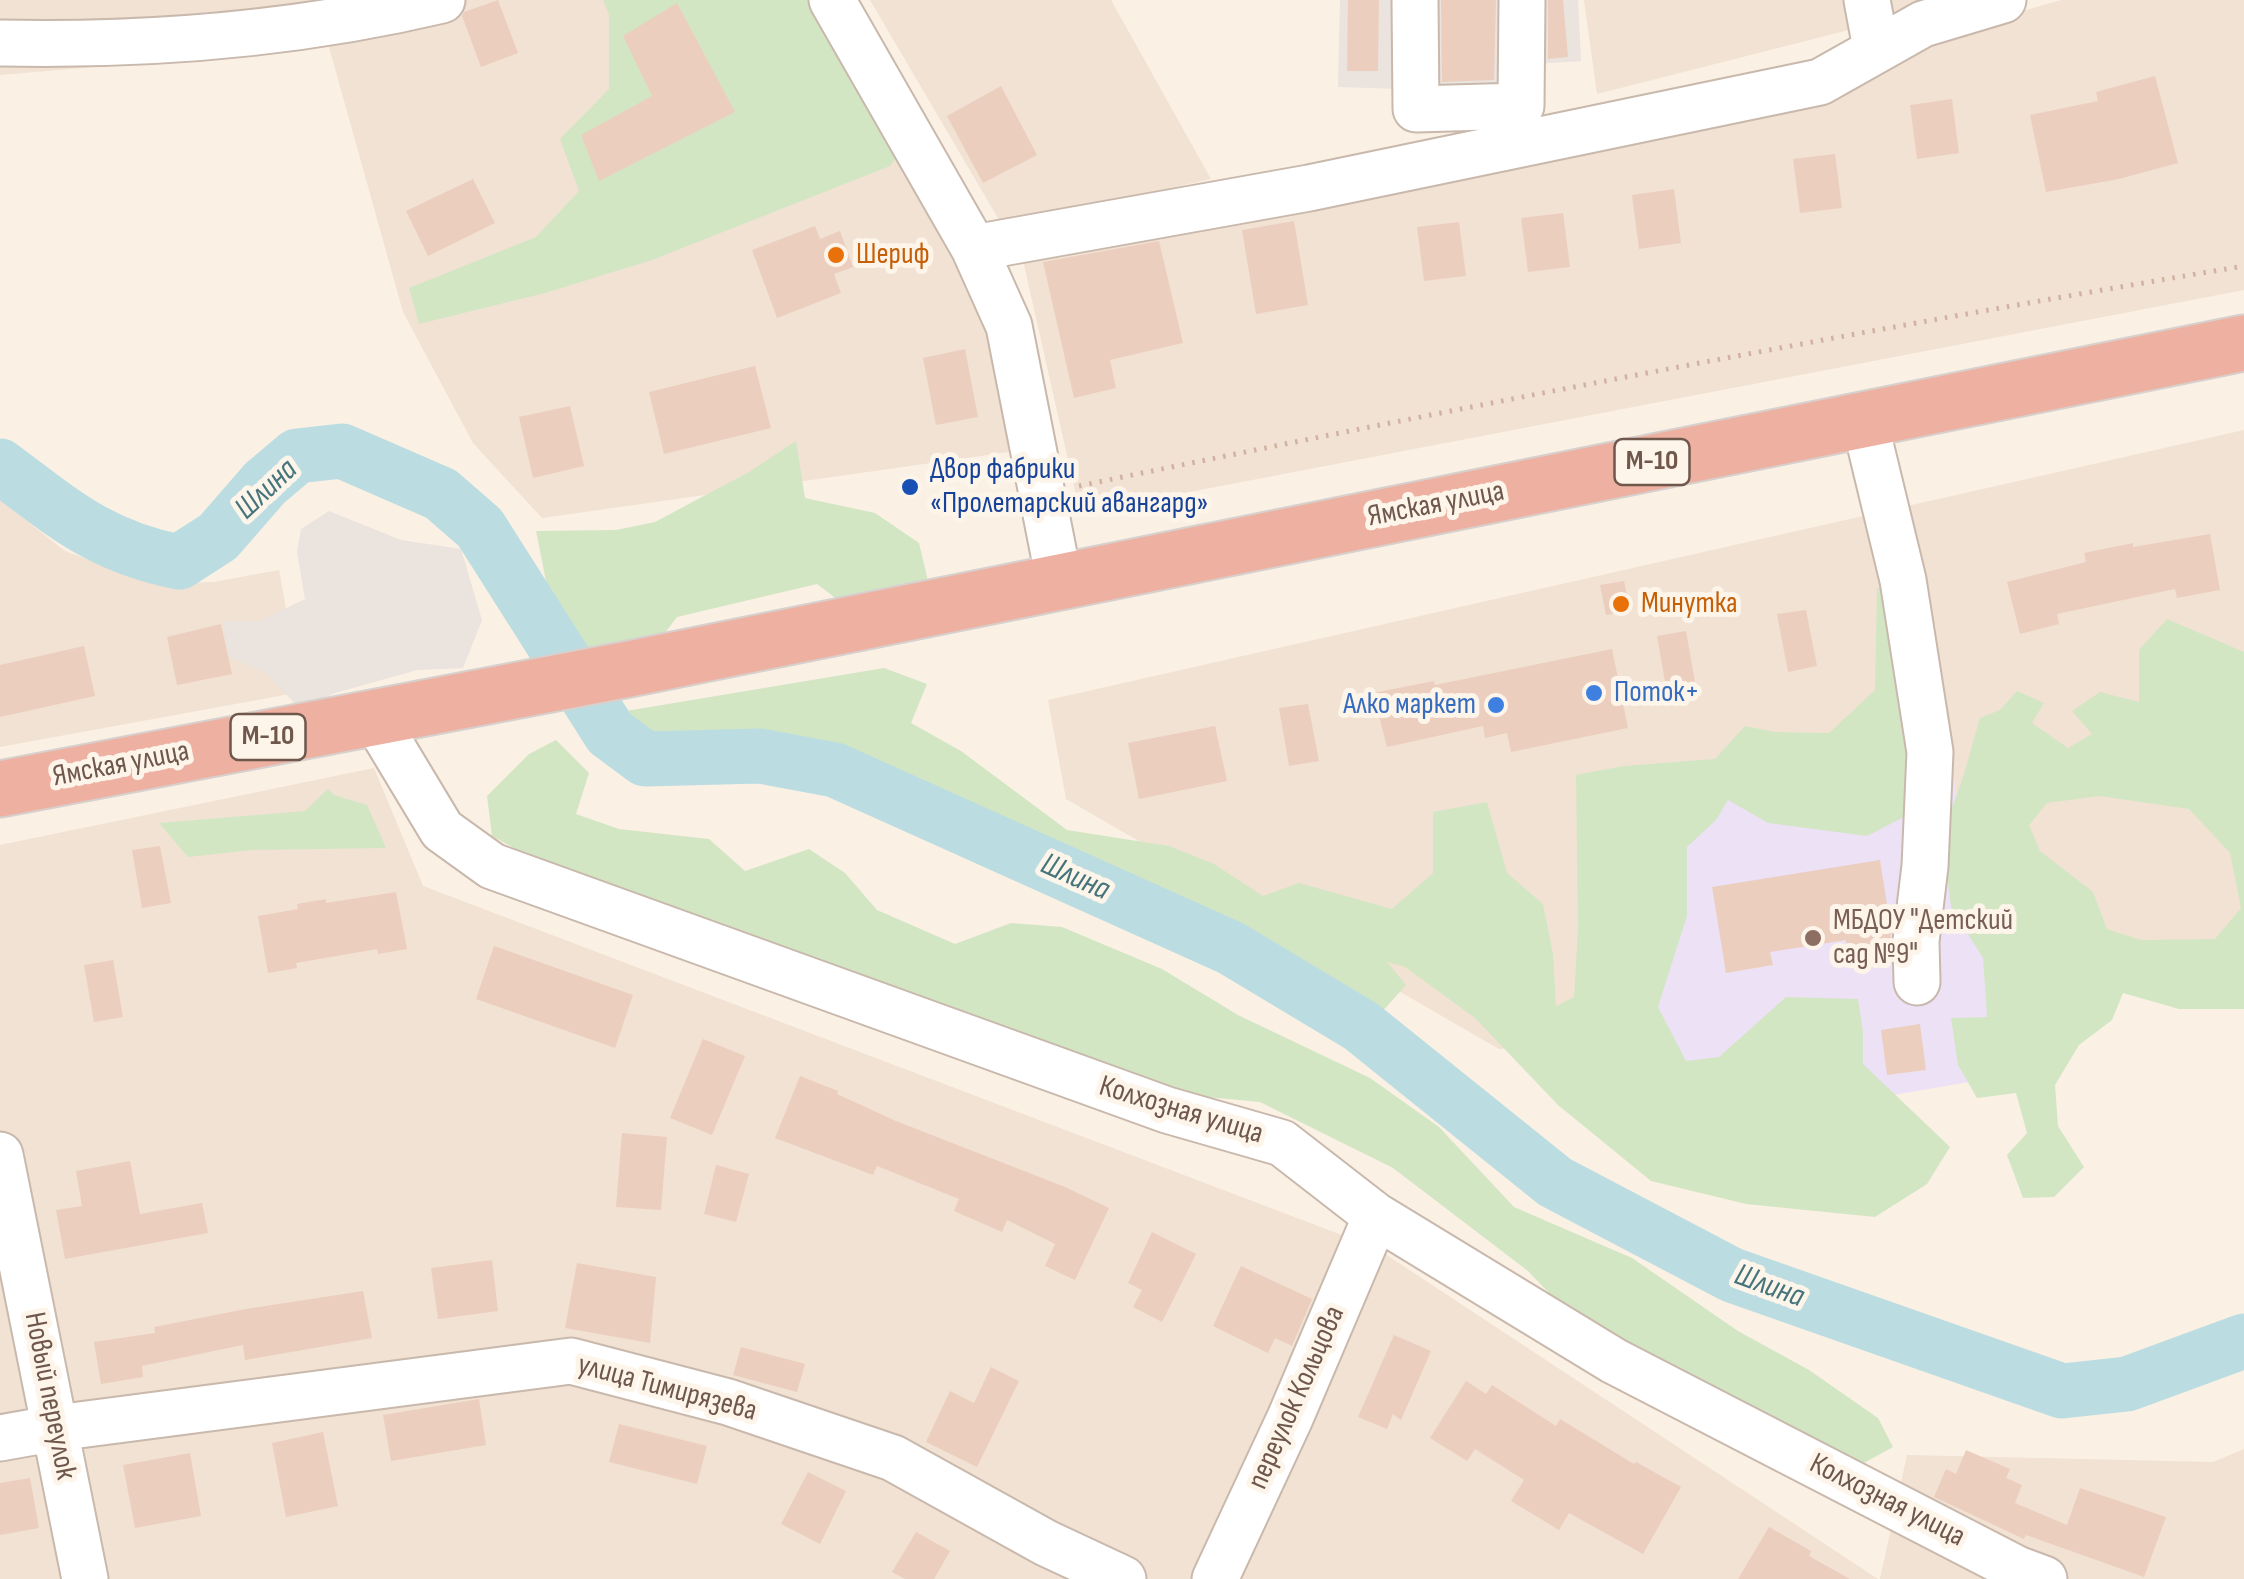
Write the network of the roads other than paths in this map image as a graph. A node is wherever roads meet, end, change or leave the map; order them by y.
1 (442, 0) edge
2 (832, 0) edge
3 (1415, 0) edge
4 (1522, 0) edge
5 (1867, 0) edge
6 (2003, 0) edge
7 (0, 43) edge
8 (1876, 48) junction
9 (1416, 109) junction
10 (1416, 166) junction
11 (974, 248) junction
12 (2244, 343) edge
13 (1864, 420) junction
14 (1059, 580) junction
15 (374, 717) junction
16 (0, 789) edge
17 (1917, 982) dead end
18 (0, 1155) edge
19 (1376, 1216) junction
20 (56, 1428) junction
21 (0, 1438) edge
22 (84, 1579) edge
23 (1123, 1579) edge
24 (1215, 1579) edge
25 (2044, 1579) edge

1 - 7 street
2 - 11 street
3 - 9 street
4 - 9 street
5 - 8 street
6 - 8 street
8 - 10 street
9 - 10 street
10 - 11 street
11 - 14 street
12 - 13 highway, Ямская улица / М-10
13 - 14 highway, Ямская улица / М-10
13 - 17 street
14 - 15 highway, Ямская улица / М-10
15 - 16 highway, Ямская улица / М-10
15 - 19 street, Колхозная улица
18 - 20 street, Новый переулок
19 - 24 street, переулок Кольцова
19 - 25 street, Колхозная улица
20 - 21 street, улица Тимирязева
20 - 22 street, Новый переулок
20 - 23 street, улица Тимирязева

